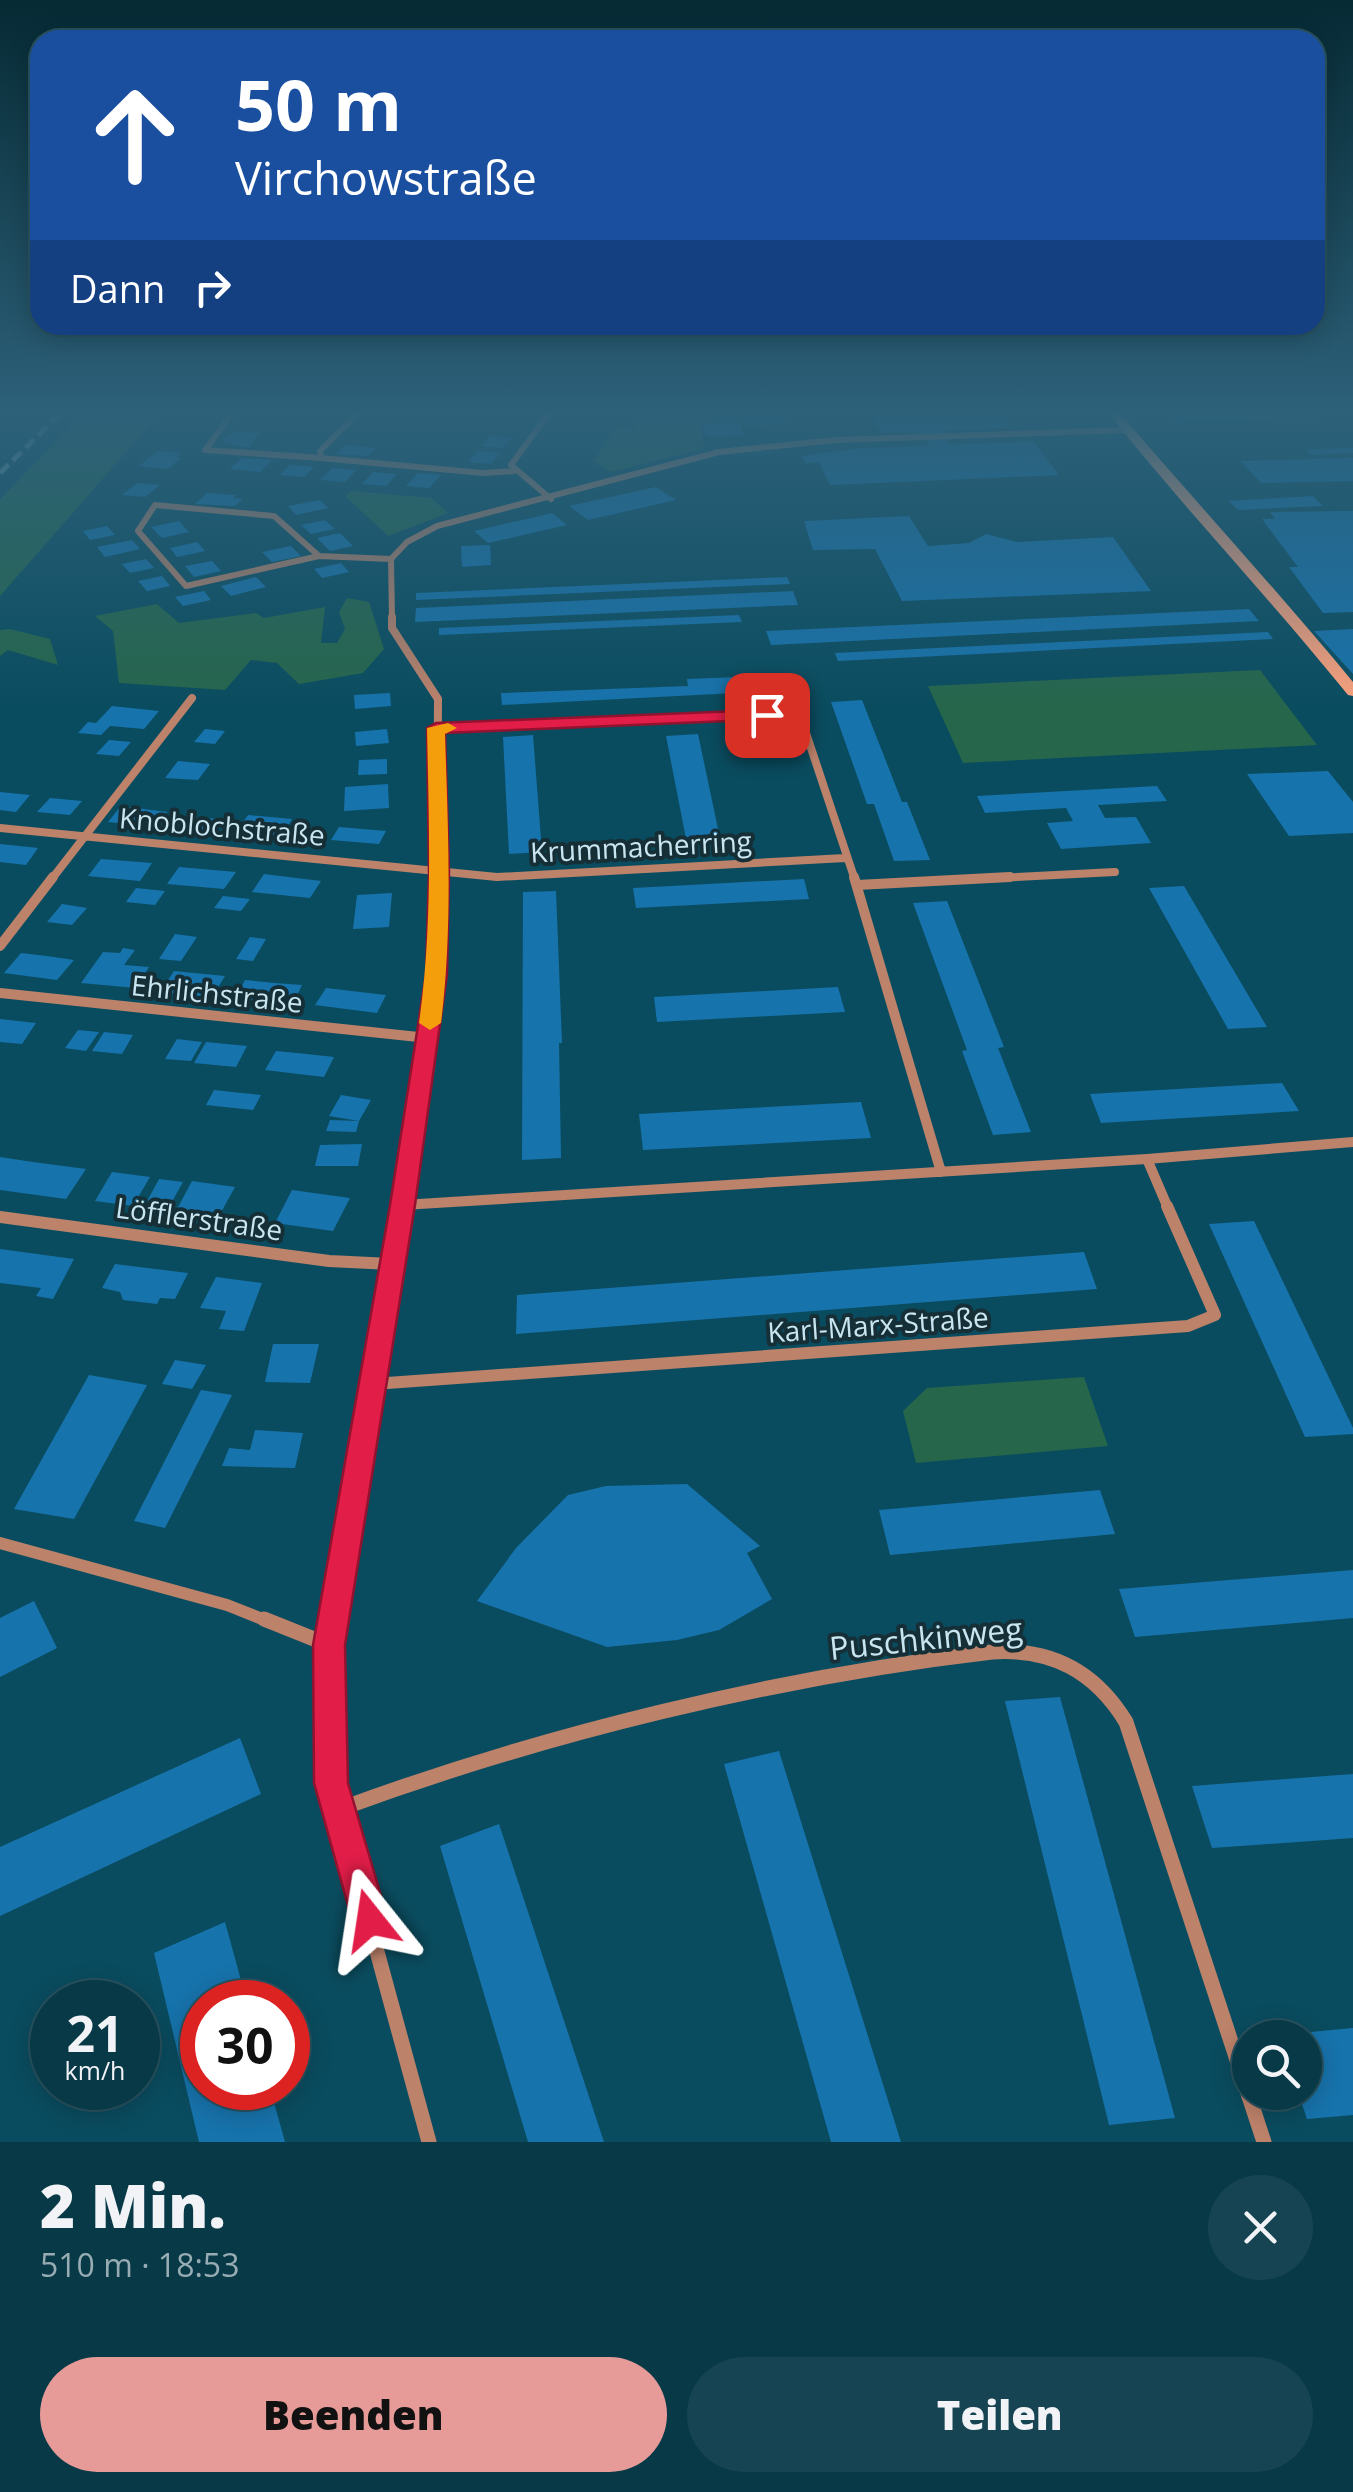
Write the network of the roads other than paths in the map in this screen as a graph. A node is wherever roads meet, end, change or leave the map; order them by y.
1 (151, 511) edge
2 (214, 511) edge
3 (501, 511) edge
4 (1196, 511) edge
5 (319, 556) junction
6 (391, 559) junction
7 (1353, 692) edge
8 (192, 698) dead end
9 (436, 728) junction
10 (0, 828) edge
11 (88, 836) junction
12 (845, 858) junction
13 (439, 872) junction
14 (1115, 872) dead end
15 (857, 885) junction
16 (0, 946) edge
17 (0, 992) edge
18 (428, 1038) junction
19 (1353, 1142) edge
20 (1146, 1159) junction
21 (941, 1172) junction
22 (403, 1205) junction
23 (0, 1217) edge
24 (391, 1264) junction
25 (373, 1384) junction
26 (0, 1543) edge
27 (329, 1645) junction
28 (340, 1809) junction
29 (429, 2142) edge
30 (1264, 2142) edge

1 - 5 street
2 - 5 street
3 - 6 street
4 - 7 street
5 - 6 street
6 - 9 street
8 - 11 street
9 - 12 street
9 - 13 street
10 - 11 street, Knoblochstraße
11 - 13 street, Knoblochstraße
11 - 16 street
12 - 13 street, Krummacherring
12 - 15 street
13 - 18 street
14 - 15 street
15 - 21 street
17 - 18 street, Ehrlichstraße
18 - 22 street
19 - 20 street
20 - 21 street
20 - 25 street, Karl-Marx-Straße
21 - 22 street
22 - 24 street
23 - 24 street, Löfflerstraße
24 - 25 street
25 - 27 street
26 - 27 street
27 - 28 street
28 - 29 street
28 - 30 street, Puschkinweg

